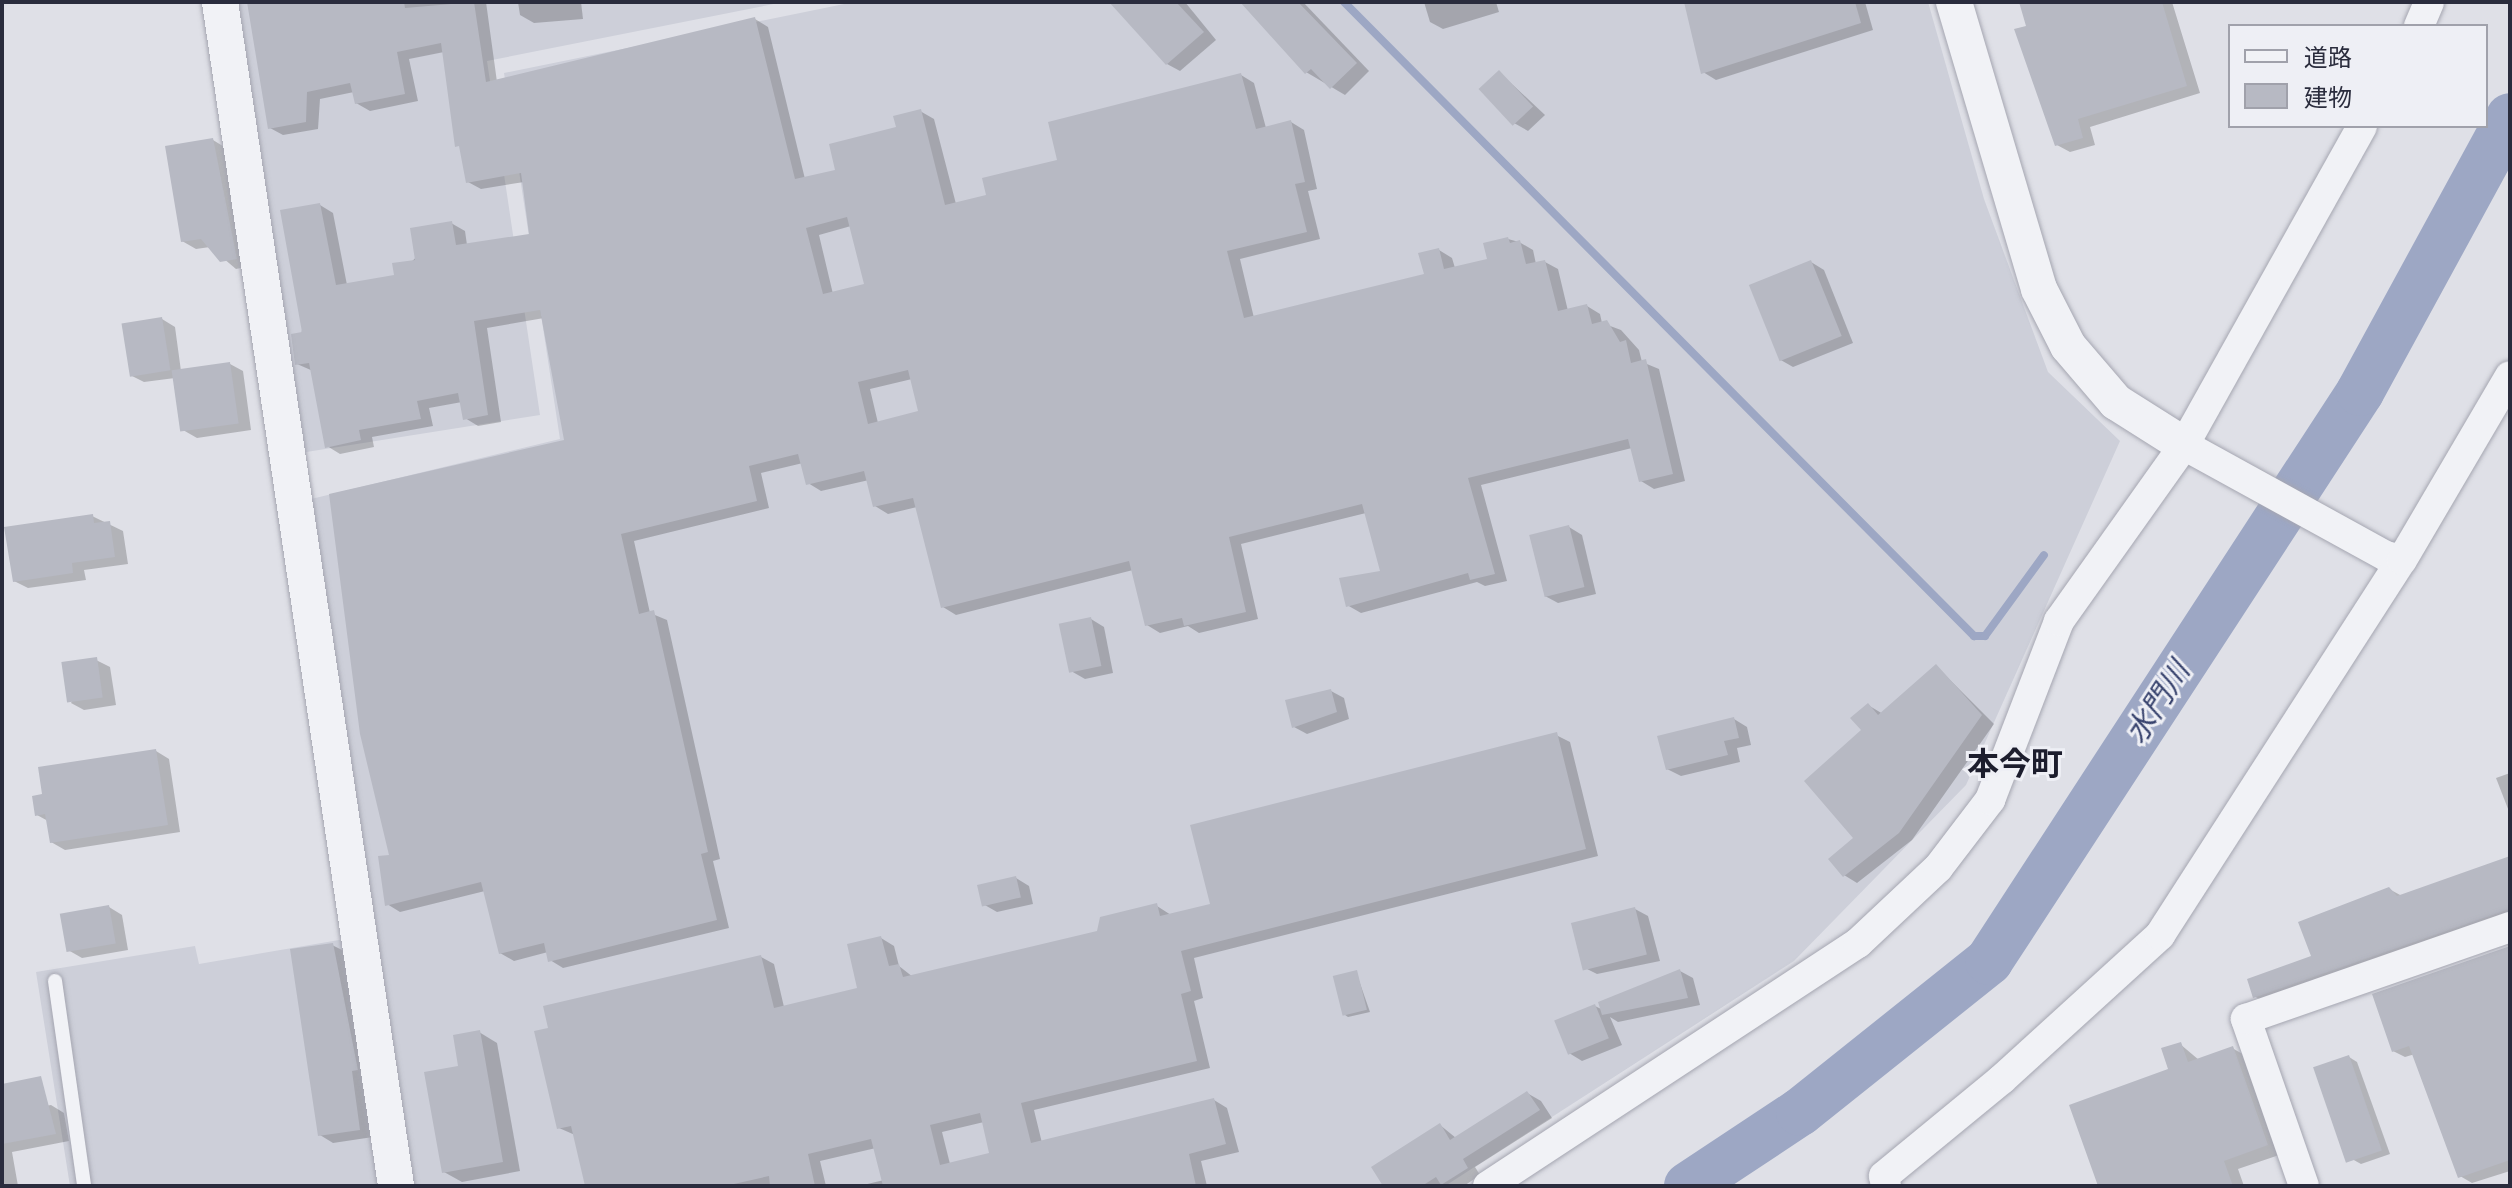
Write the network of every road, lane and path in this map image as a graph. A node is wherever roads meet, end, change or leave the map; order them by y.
1 (220, 2) edge
2 (1954, 2) edge
3 (2429, 2) edge
4 (2420, 24) edge
5 (2361, 128) edge
6 (2510, 376) edge
7 (2195, 452) junction
8 (2394, 558) junction
9 (2510, 927) edge
10 (55, 981) dead end
11 (84, 1186) edge
12 (396, 1186) edge
13 (1488, 1186) edge
14 (1886, 1186) edge
15 (2304, 1186) edge

1 - 12 street
2 - 7 street
3 - 4 street
5 - 7 street
6 - 8 street
7 - 8 street
7 - 13 street
8 - 14 street
9 - 15 street
10 - 11 lane

